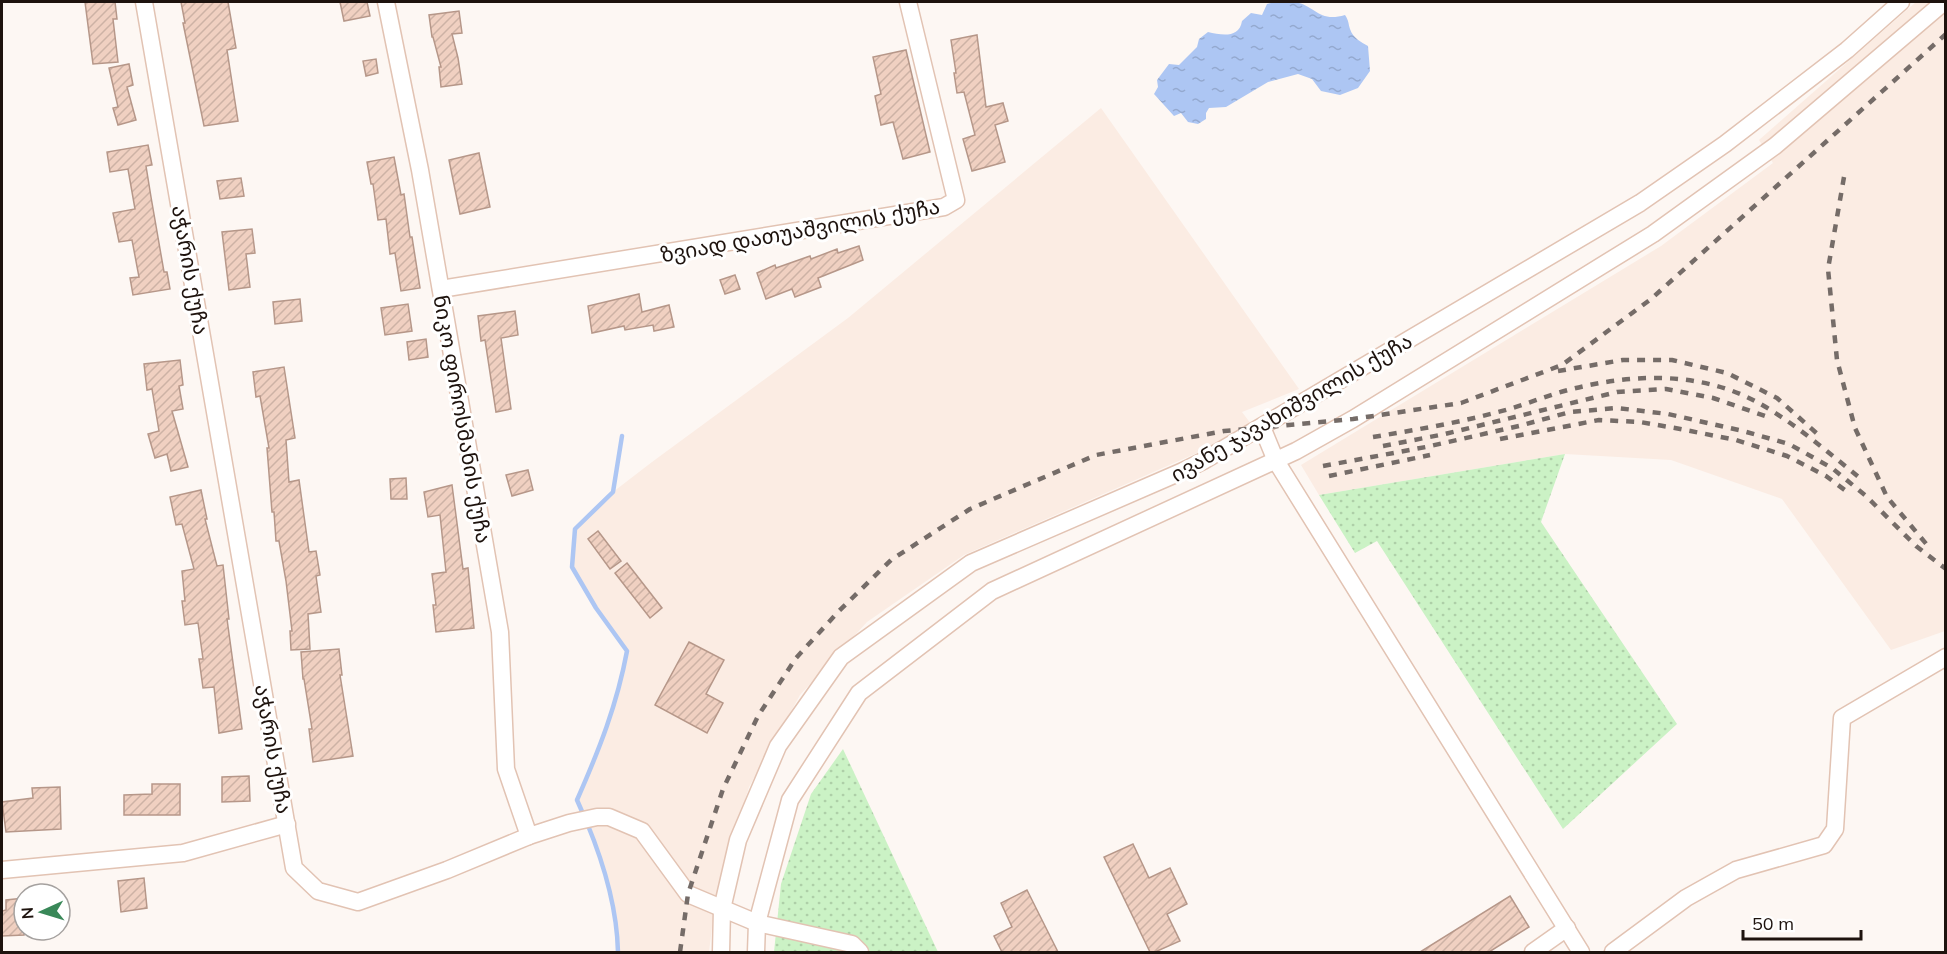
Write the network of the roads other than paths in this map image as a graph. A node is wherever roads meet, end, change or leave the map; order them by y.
1 (144, 2) edge
2 (386, 2) edge
3 (908, 2) edge
4 (1901, 2) edge
5 (1944, 2) edge
6 (441, 289) junction
7 (1262, 427) junction
8 (1276, 461) junction
9 (1946, 657) edge
10 (287, 824) junction
11 (529, 836) junction
12 (2, 870) edge
13 (722, 909) junction
14 (757, 923) junction
15 (1567, 928) junction
16 (721, 952) edge
17 (756, 952) edge
18 (860, 952) edge
19 (1533, 952) edge
20 (1581, 952) edge
21 (1614, 952) edge

1 - 10 street, აჭარის ქუჩა
2 - 6 street, ნიკო ფიროსმანის ქუჩა
3 - 6 street, ზვიად დათუაშვილის ქუჩა
4 - 7 street, ივანე ჯავახიშვილის ქუჩა
5 - 8 street
6 - 11 street, ნიკო ფიროსმანის ქუჩა
7 - 8 street
7 - 13 street, ივანე ჯავახიშვილის ქუჩა
8 - 14 street
8 - 15 street
9 - 21 street
10 - 11 street, აჭარის ქუჩა
10 - 12 street
11 - 13 street, აჭარის ქუჩა
13 - 14 street, აჭარის ქუჩა
13 - 16 street, ივანე ჯავახიშვილის ქუჩა
14 - 17 street
14 - 18 street, აჭარის ქუჩა
15 - 19 street
15 - 20 street

